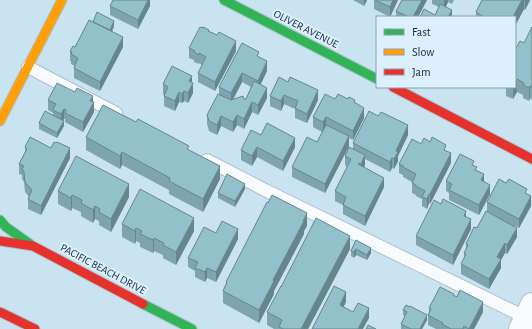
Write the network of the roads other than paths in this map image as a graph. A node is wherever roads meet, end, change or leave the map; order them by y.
1 (62, 0) edge
2 (224, 0) edge
3 (28, 67) junction
4 (376, 78) edge
5 (395, 88) edge
6 (125, 118) edge
7 (0, 121) edge
8 (195, 154) edge
9 (532, 159) edge
10 (0, 220) edge
11 (0, 241) edge
12 (33, 246) junction
13 (0, 312) edge
14 (528, 318) edge
15 (20, 326) edge
16 (35, 329) edge
17 (192, 329) edge

1 - 3 street
2 - 4 street, OLIVER AVENUE
3 - 6 lane
3 - 7 street
5 - 9 street
8 - 14 lane
10 - 12 street
11 - 12 street, PACIFIC BEACH DRIVE
12 - 17 street, PACIFIC BEACH DRIVE
13 - 15 street
15 - 16 street

